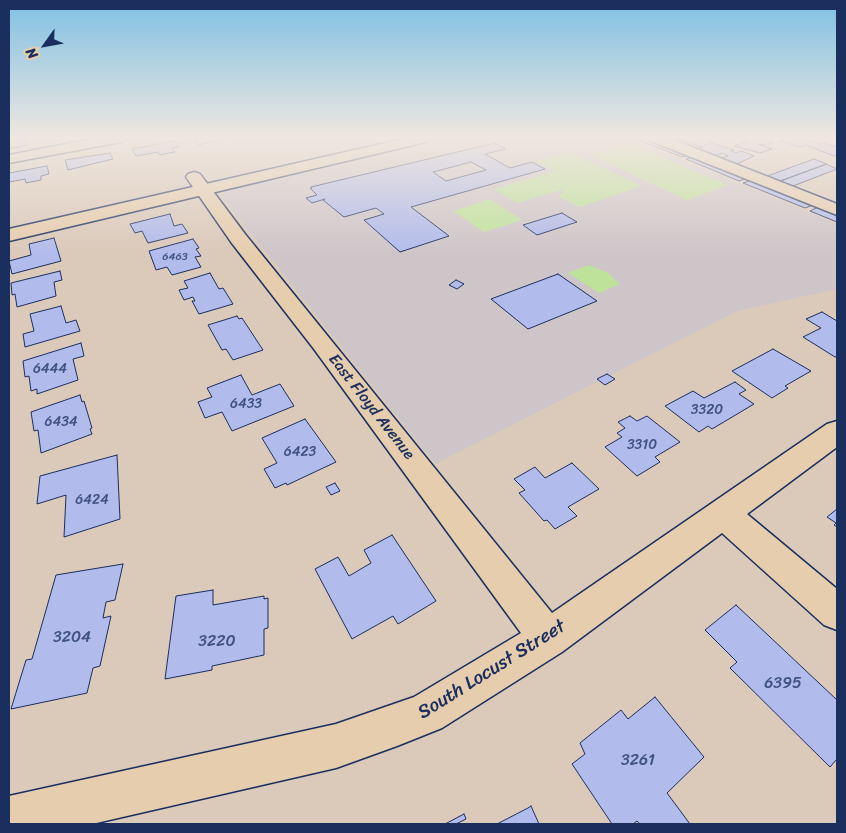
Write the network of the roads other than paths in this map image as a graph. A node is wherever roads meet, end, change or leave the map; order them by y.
1 (225, 177) edge
2 (233, 177) edge
3 (754, 177) edge
4 (198, 184) junction
5 (837, 210) edge
6 (9, 218) edge
7 (9, 235) edge
8 (837, 432) edge
9 (722, 513) junction
10 (837, 612) edge
11 (548, 638) junction
12 (9, 820) edge

1 - 4 street
2 - 4 street
3 - 5 street
4 - 6 street
4 - 7 street
4 - 11 street, East Floyd Avenue
8 - 9 street, South Locust Street
9 - 10 street
9 - 11 street, South Locust Street
11 - 12 street, South Locust Street

